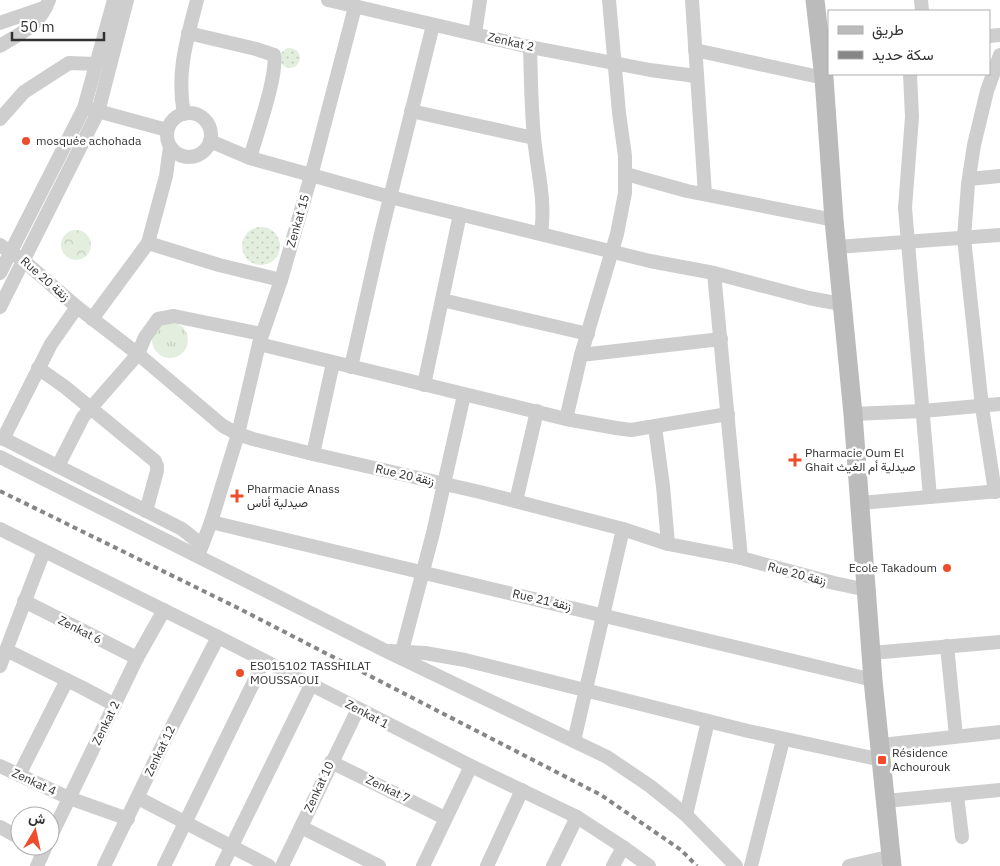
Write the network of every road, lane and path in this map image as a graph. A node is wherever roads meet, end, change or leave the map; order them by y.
1 (114, 0) edge
2 (127, 0) edge
3 (197, 0) edge
4 (328, 0) edge
5 (391, 0) edge
6 (480, 0) edge
7 (609, 0) edge
8 (692, 0) edge
9 (816, 0) edge
10 (48, 4) edge
11 (355, 7) junction
12 (392, 15) junction
13 (0, 23) edge
14 (433, 25) junction
15 (188, 34) junction
16 (475, 34) junction
17 (0, 46) edge
18 (530, 47) junction
19 (695, 50) junction
20 (825, 54) edge
21 (1000, 54) edge
22 (615, 63) junction
23 (97, 64) junction
24 (910, 75) edge
25 (696, 76) junction
26 (824, 78) junction
27 (84, 108) junction
28 (411, 111) junction
29 (98, 112) junction
30 (184, 114) junction
31 (0, 119) edge
32 (167, 130) junction
33 (534, 138) junction
34 (210, 141) junction
35 (170, 147) junction
36 (250, 158) junction
37 (626, 174) junction
38 (311, 176) junction
39 (1000, 176) edge
40 (969, 179) junction
41 (706, 194) junction
42 (390, 197) junction
43 (460, 214) junction
44 (834, 220) junction
45 (541, 233) junction
46 (1000, 235) edge
47 (964, 238) junction
48 (908, 241) junction
49 (148, 243) junction
50 (837, 247) junction
51 (5, 248) edge
52 (612, 251) junction
53 (24, 260) junction
54 (0, 273) edge
55 (714, 273) junction
56 (281, 280) junction
57 (442, 300) junction
58 (841, 304) junction
59 (77, 307) junction
60 (0, 308) edge
61 (92, 319) junction
62 (588, 334) junction
63 (261, 339) junction
64 (721, 339) junction
65 (138, 354) junction
66 (581, 356) junction
67 (332, 363) junction
68 (351, 367) junction
69 (38, 368) junction
70 (424, 385) junction
71 (464, 395) junction
72 (1000, 404) edge
73 (90, 407) junction
74 (982, 407) junction
75 (537, 411) junction
76 (923, 412) junction
77 (728, 414) junction
78 (853, 414) junction
79 (566, 419) junction
80 (655, 427) junction
81 (238, 434) junction
82 (2, 438) edge
83 (312, 454) junction
84 (0, 457) edge
85 (995, 461) edge
86 (58, 466) junction
87 (445, 484) junction
88 (997, 492) edge
89 (930, 498) junction
90 (516, 501) junction
91 (860, 503) junction
92 (146, 510) junction
93 (211, 522) junction
94 (623, 529) junction
95 (0, 530) edge
96 (668, 544) junction
97 (200, 550) junction
98 (44, 551) junction
99 (740, 558) junction
100 (423, 573) junction
101 (867, 590) junction
102 (24, 601) junction
103 (164, 610) junction
104 (602, 614) junction
105 (218, 637) junction
106 (1000, 645) edge
107 (947, 646) junction
108 (6, 650) junction
109 (386, 651) junction
110 (402, 651) junction
111 (871, 653) junction
112 (137, 658) junction
113 (264, 661) junction
114 (0, 666) edge
115 (67, 680) junction
116 (873, 680) junction
117 (311, 685) junction
118 (586, 691) junction
119 (114, 705) junction
120 (358, 709) junction
121 (708, 721) junction
122 (1000, 732) edge
123 (956, 736) junction
124 (783, 740) junction
125 (574, 741) junction
126 (881, 753) junction
127 (331, 762) junction
128 (0, 766) edge
129 (471, 766) junction
130 (19, 775) junction
131 (522, 790) junction
132 (1000, 790) edge
133 (957, 795) junction
134 (69, 798) junction
135 (138, 798) junction
136 (886, 801) junction
137 (686, 815) junction
138 (577, 816) junction
139 (60, 817) edge
140 (445, 818) junction
141 (128, 819) junction
142 (187, 822) junction
143 (301, 827) junction
144 (962, 836) dead end
145 (233, 846) junction
146 (624, 847) junction
147 (892, 861) edge
148 (104, 866) edge
149 (164, 866) edge
150 (222, 866) edge
151 (269, 866) edge
152 (282, 866) edge
153 (379, 866) edge
154 (423, 866) edge
155 (487, 866) edge
156 (553, 866) edge
157 (613, 866) edge
158 (649, 866) edge
159 (736, 866) edge
160 (751, 866) edge
161 (848, 866) edge

1 - 23 street
2 - 29 street
3 - 15 street
4 - 11 street, Zenkat 2
5 - 12 street
6 - 16 street
7 - 22 street
8 - 19 street
9 - 20 main road
10 - 13 street
10 - 17 street
11 - 12 street, Zenkat 2
11 - 38 street, Zenkat 15
12 - 14 street, Zenkat 2
14 - 16 street, Zenkat 2
14 - 28 street
15 - 30 street
15 - 36 street
16 - 18 street, Zenkat 2
18 - 22 street, Zenkat 2
18 - 33 street
19 - 25 street
19 - 26 street
20 - 26 main road
21 - 40 street
22 - 25 street, Zenkat 2
22 - 37 street
23 - 27 street
23 - 31 street
24 - 48 street
25 - 41 street
26 - 44 main road
27 - 29 street
27 - 51 street
28 - 33 street
28 - 42 street
29 - 32 street
29 - 53 street
30 - 32 street
30 - 34 street
32 - 35 street
33 - 45 street
34 - 35 street
34 - 36 street
35 - 49 street
36 - 38 street
37 - 41 street
37 - 52 street
38 - 42 street
38 - 56 street, Zenkat 15
39 - 40 street
40 - 47 street
41 - 44 street
42 - 43 street
42 - 68 street
43 - 45 street
43 - 57 street
44 - 50 main road
45 - 52 street
46 - 47 street
47 - 48 street
47 - 74 street
48 - 50 street
48 - 76 street
49 - 56 street
49 - 61 street
50 - 58 main road
51 - 53 street, Rue 20 زنقة
51 - 54 street
52 - 55 street
52 - 62 street
53 - 59 street, Rue 20 زنقة
53 - 60 street
55 - 58 street
55 - 64 street
56 - 63 street, Zenkat 15
57 - 62 street
57 - 70 street
58 - 78 main road
59 - 61 street, Rue 20 زنقة
59 - 69 street
61 - 65 street, Rue 20 زنقة
62 - 66 street
63 - 65 street
63 - 67 street
63 - 81 street, Zenkat 15
64 - 66 street
64 - 77 street
65 - 73 street
65 - 81 street, Rue 20 زنقة
66 - 79 street
67 - 68 street
67 - 83 street
68 - 70 street
69 - 73 street
69 - 82 street
70 - 71 street
71 - 75 street
71 - 87 street
72 - 74 street
73 - 86 street
73 - 92 street
74 - 76 street
74 - 85 street
75 - 79 street
75 - 90 street
76 - 78 street
76 - 89 street
77 - 80 street
77 - 99 street
78 - 91 main road
79 - 80 street
80 - 96 street
81 - 83 street, Rue 20 زنقة
81 - 93 street, Zenkat 15
82 - 86 street
83 - 87 street, Rue 20 زنقة
84 - 97 street
85 - 88 street
86 - 92 street
87 - 90 street, Rue 20 زنقة
87 - 100 street
88 - 89 street
89 - 91 street
90 - 94 street, Rue 20 زنقة
91 - 101 main road
92 - 97 street
93 - 97 street, Zenkat 15
93 - 100 street, Rue 21 زنقة
94 - 96 street, Rue 20 زنقة
94 - 104 street
95 - 98 street, Zenkat 1
96 - 99 street, Rue 20 زنقة
97 - 109 street
98 - 102 street
98 - 103 street, Zenkat 1
99 - 101 street, Rue 20 زنقة
100 - 104 street, Rue 21 زنقة
100 - 110 street
101 - 111 main road
102 - 108 street
102 - 112 street, Zenkat 6
103 - 105 street, Zenkat 1
103 - 112 street, Zenkat 2
104 - 116 street, Rue 21 زنقة
104 - 118 street
105 - 113 street, Zenkat 1
105 - 135 street, Zenkat 12
106 - 107 street
107 - 111 street
107 - 123 street
108 - 114 street
108 - 115 street
109 - 110 street
109 - 125 street
110 - 118 street
111 - 116 main road
112 - 119 street, Zenkat 2
113 - 117 street, Zenkat 1
113 - 142 street
115 - 119 street
115 - 130 street
116 - 126 main road
117 - 120 street, Zenkat 1
117 - 145 street
118 - 121 street
118 - 125 street
119 - 134 street, Zenkat 2
120 - 127 street, Zenkat 10
120 - 129 street, Zenkat 1
121 - 124 street
121 - 137 street
122 - 123 street
123 - 126 street
124 - 126 street
124 - 160 street
125 - 137 street
126 - 136 main road
127 - 140 street, Zenkat 7
127 - 143 street, Zenkat 10
128 - 130 street, Zenkat 4
129 - 131 street, Zenkat 1
129 - 140 street
130 - 134 street, Zenkat 4
131 - 138 street, Zenkat 1
131 - 155 street
132 - 133 street
133 - 136 street
133 - 144 street
134 - 139 street, Zenkat 2
134 - 141 street, Zenkat 4
135 - 141 street, Zenkat 12
135 - 142 street
136 - 147 main road
137 - 159 street
138 - 146 street, Zenkat 1
138 - 156 street
140 - 154 street
141 - 148 street, Zenkat 12
142 - 145 street
142 - 149 street
143 - 152 street, Zenkat 10
143 - 153 street
145 - 150 street
145 - 151 street
146 - 157 street
146 - 158 street, Zenkat 1
147 - 161 street

